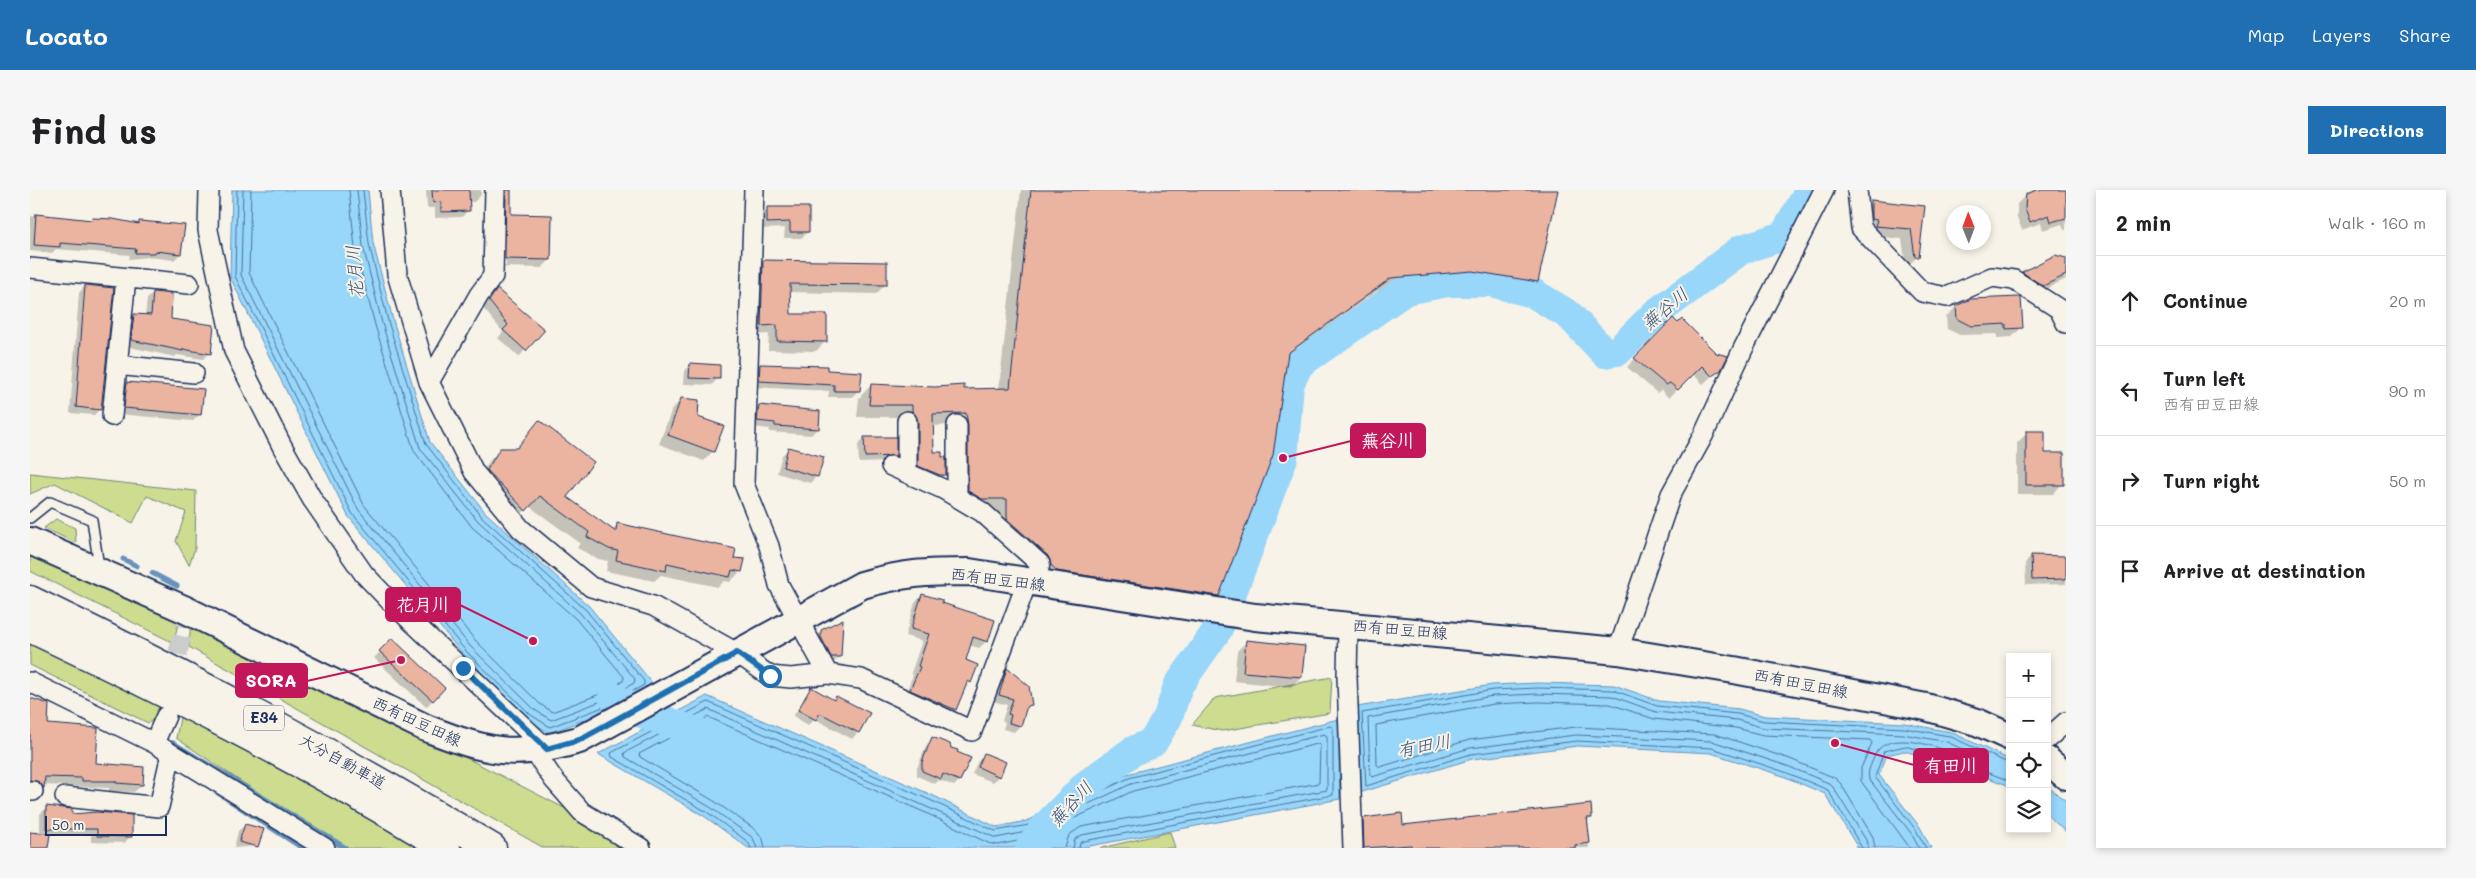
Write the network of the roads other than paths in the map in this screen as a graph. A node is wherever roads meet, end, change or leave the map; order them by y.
1 (208, 190) edge
2 (390, 190) edge
3 (495, 190) edge
4 (754, 190) edge
5 (1824, 190) edge
6 (1858, 190) edge
7 (30, 268) edge
8 (126, 278) junction
9 (189, 284) dead end
10 (2066, 323) edge
11 (117, 365) junction
12 (194, 373) dead end
13 (429, 382) junction
14 (112, 416) dead end
15 (907, 421) dead end
16 (957, 424) dead end
17 (957, 497) junction
18 (30, 518) edge
19 (30, 541) edge
20 (99, 571) junction
21 (1031, 583) junction
22 (30, 600) edge
23 (798, 618) junction
24 (1348, 624) junction
25 (30, 628) edge
26 (1618, 651) junction
27 (729, 657) junction
28 (828, 674) junction
29 (30, 682) edge
30 (166, 716) dead end
31 (2066, 722) edge
32 (2006, 735) edge
33 (2051, 735) edge
34 (154, 743) junction
35 (540, 750) junction
36 (170, 759) junction
37 (2051, 763) edge
38 (2066, 776) edge
39 (65, 797) dead end
40 (300, 840) edge
41 (325, 848) edge
42 (446, 848) edge
43 (492, 848) edge
44 (641, 848) edge
45 (1353, 848) edge

1 - 35 street
2 - 13 street
3 - 13 street
4 - 23 street
5 - 26 street
6 - 10 street
7 - 8 street
8 - 9 street
8 - 11 street
11 - 12 street
11 - 14 street
13 - 27 street
15 - 17 street
16 - 17 street
17 - 21 street
18 - 20 lane
19 - 20 main road, 西有田豆田線
20 - 35 main road, 西有田豆田線
21 - 23 main road, 西有田豆田線
21 - 24 main road, 西有田豆田線
21 - 28 street
22 - 43 highway, 大分自動車道 / E34
23 - 27 main road, 西有田豆田線
23 - 28 street
24 - 26 main road, 西有田豆田線
24 - 45 street
25 - 42 highway, 大分自動車道 / E34
26 - 32 main road, 西有田豆田線
27 - 28 street
27 - 35 main road, 西有田豆田線
29 - 34 street
30 - 34 street
31 - 33 street
34 - 36 street
35 - 44 street
36 - 39 street
36 - 40 street
37 - 38 main road
40 - 41 street

